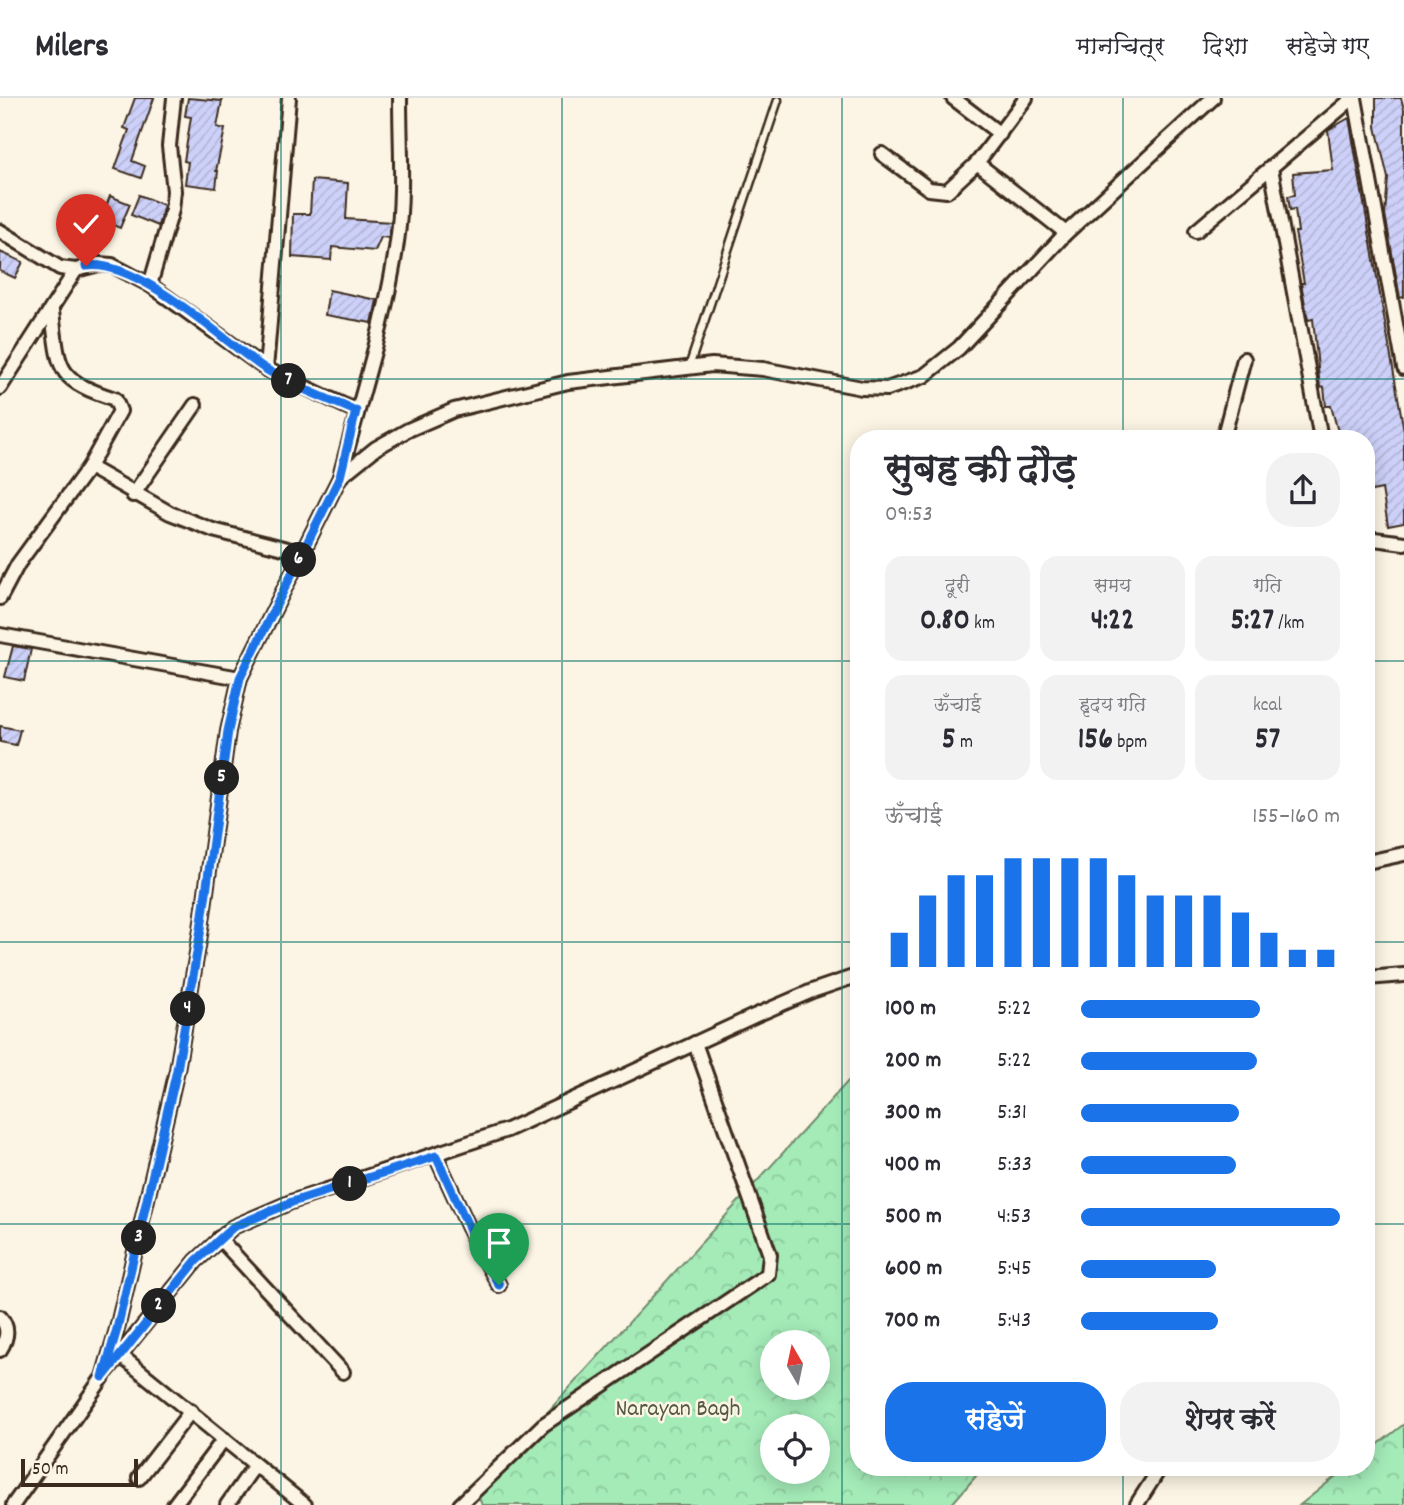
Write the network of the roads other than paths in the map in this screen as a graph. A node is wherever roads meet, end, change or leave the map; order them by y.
1 (174, 98) edge
2 (289, 98) edge
3 (400, 98) edge
4 (953, 98) edge
5 (1026, 98) edge
6 (1213, 98) edge
7 (1354, 98) edge
8 (778, 100) dead end
9 (1000, 134) junction
10 (882, 154) dead end
11 (977, 163) junction
12 (1271, 168) junction
13 (1196, 230) dead end
14 (0, 231) edge
15 (1066, 233) junction
16 (76, 270) junction
17 (150, 285) junction
18 (52, 311) junction
19 (1401, 331) edge
20 (1244, 359) dead end
21 (689, 367) junction
22 (1404, 368) edge
23 (266, 369) junction
24 (0, 388) edge
25 (194, 405) dead end
26 (356, 411) junction
27 (1225, 430) edge
28 (1319, 430) edge
29 (89, 467) junction
30 (340, 477) junction
31 (134, 495) junction
32 (1375, 539) edge
33 (1404, 543) edge
34 (303, 553) junction
35 (0, 598) edge
36 (0, 635) edge
37 (240, 678) junction
38 (1404, 854) edge
39 (1375, 860) edge
40 (1404, 975) edge
41 (1375, 977) edge
42 (850, 978) edge
43 (695, 1043) junction
44 (436, 1156) junction
45 (219, 1238) junction
46 (499, 1285) dead end
47 (0, 1317) edge
48 (0, 1350) edge
49 (120, 1355) junction
50 (343, 1372) dead end
51 (103, 1377) junction
52 (191, 1411) junction
53 (224, 1439) junction
54 (255, 1465) junction
55 (1155, 1476) edge
56 (139, 1478) dead end
57 (0, 1500) edge
58 (1137, 1504) edge
59 (11, 1505) edge
60 (174, 1505) edge
61 (227, 1505) edge
62 (305, 1505) edge
63 (460, 1505) edge

1 - 17 street
2 - 23 street
3 - 26 street
4 - 9 street
5 - 9 street
6 - 15 street
7 - 12 street
7 - 19 street
8 - 21 lane
9 - 11 street
10 - 11 street
11 - 15 street
12 - 13 street
12 - 28 street
14 - 16 street
15 - 21 street
16 - 17 street
16 - 18 street
17 - 23 street
18 - 24 street
18 - 29 street
19 - 22 street
20 - 27 street
21 - 30 street
23 - 26 street
25 - 31 street
26 - 30 street
29 - 31 street
29 - 35 street
30 - 34 street
31 - 34 street
32 - 33 street
34 - 37 street
36 - 37 street
37 - 51 street
38 - 39 street
40 - 41 street
42 - 43 street
43 - 44 street
43 - 63 street
44 - 45 street
44 - 46 street
45 - 49 street
45 - 50 street
47 - 48 street
49 - 51 street
49 - 52 street
51 - 59 street
52 - 53 street
52 - 56 street
53 - 54 street
53 - 60 street
54 - 61 street
54 - 62 street
55 - 58 street
57 - 59 street

